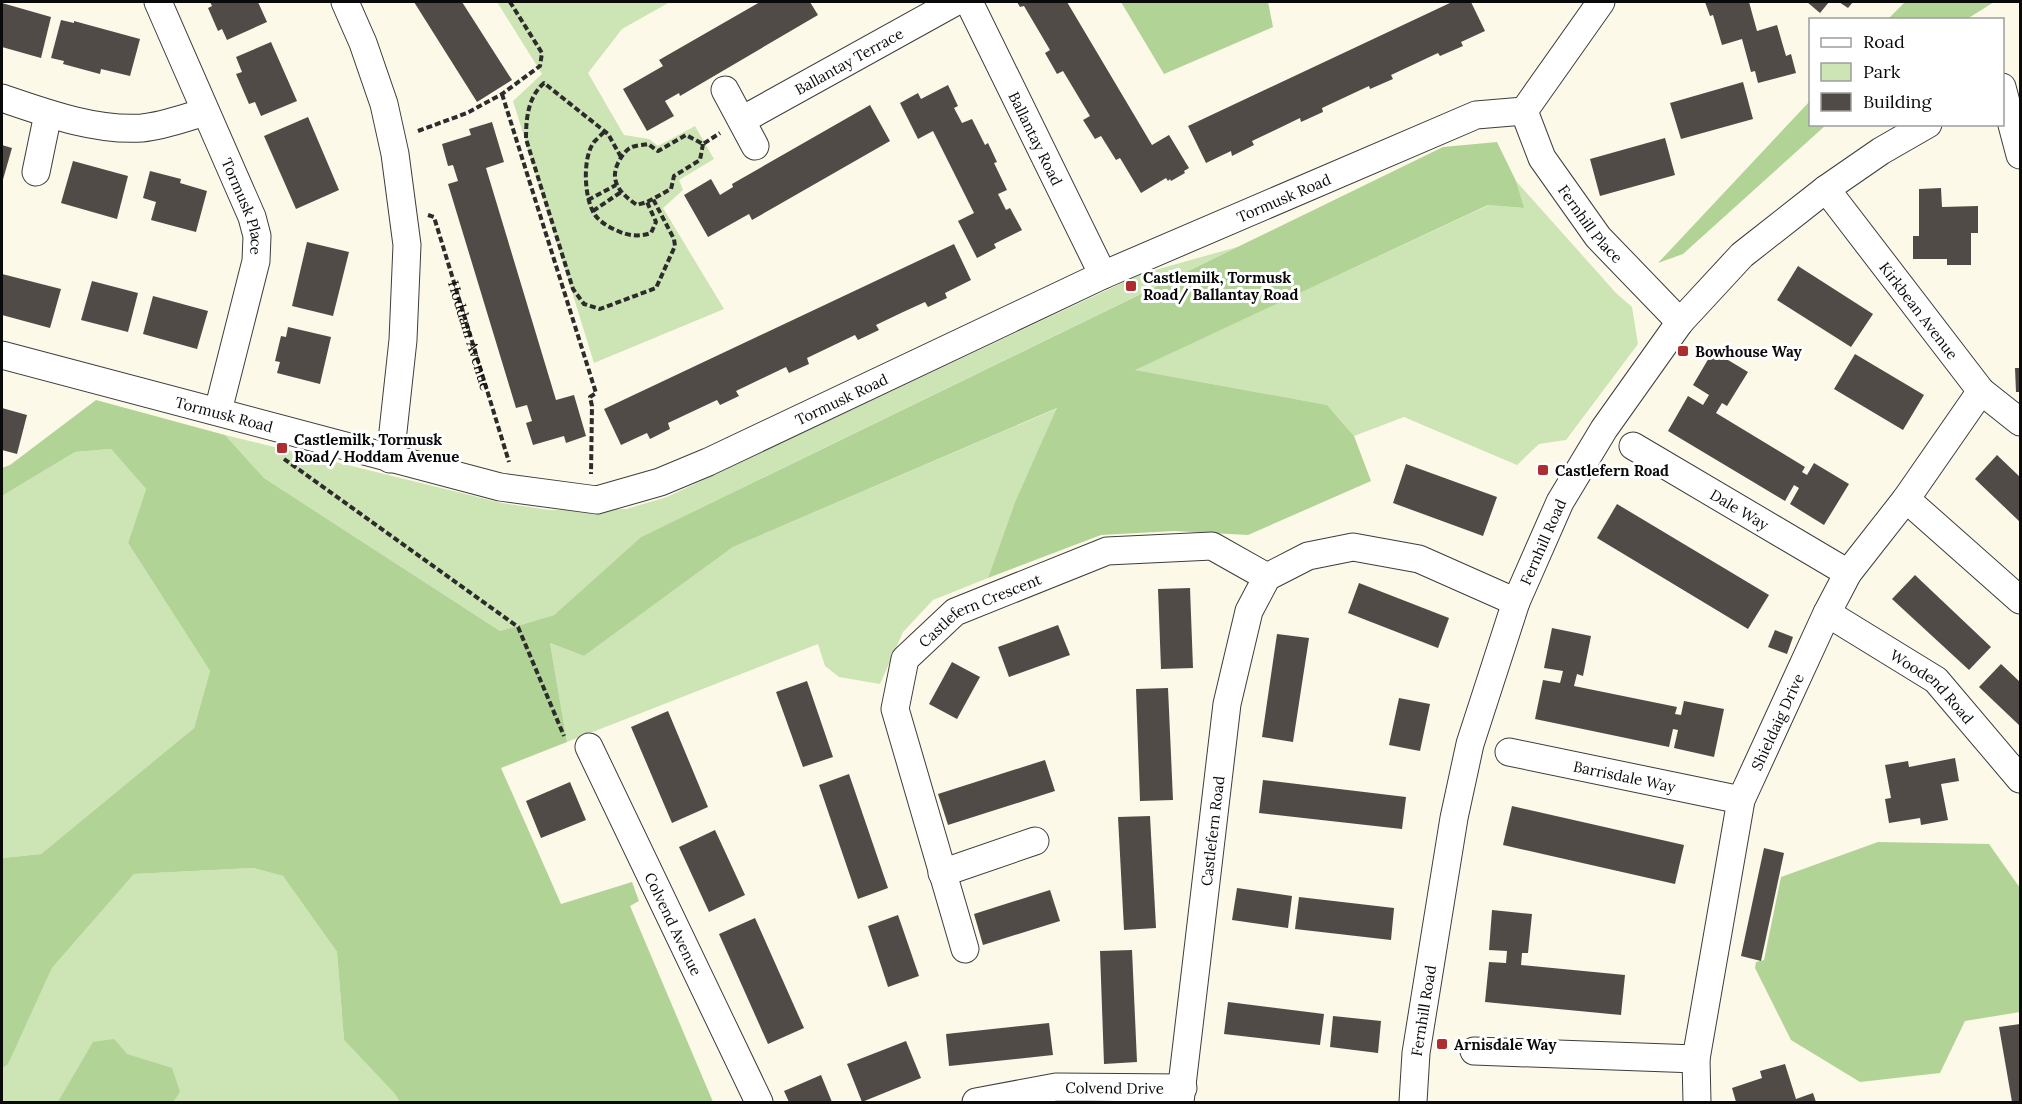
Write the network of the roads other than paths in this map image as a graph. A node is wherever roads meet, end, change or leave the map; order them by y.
1 (158, 2) edge
2 (345, 2) edge
3 (955, 2) edge
4 (969, 2) edge
5 (1601, 2) edge
6 (2020, 72) edge
7 (2004, 81) edge
8 (725, 90) dead end
9 (2004, 95) edge
10 (2, 98) edge
11 (1524, 111) junction
12 (205, 112) junction
13 (48, 114) junction
14 (742, 120) junction
15 (1925, 126) edge
16 (755, 146) dead end
17 (2020, 155) edge
18 (36, 172) dead end
19 (1826, 189) junction
20 (1103, 275) junction
21 (1680, 322) junction
22 (2, 355) edge
23 (1981, 391) junction
24 (218, 411) junction
25 (2020, 422) edge
26 (1633, 446) dead end
27 (390, 459) junction
28 (1906, 499) junction
29 (1848, 573) junction
30 (1267, 578) junction
31 (2020, 600) edge
32 (1516, 602) junction
33 (1827, 613) junction
34 (589, 747) road end
35 (1509, 752) dead end
36 (2020, 779) edge
37 (1741, 800) junction
38 (1035, 841) dead end
39 (942, 873) junction
40 (965, 950) dead end
41 (1474, 1050) dead end
42 (1696, 1059) junction
43 (1182, 1095) edge
44 (759, 1102) edge
45 (976, 1102) edge
46 (1413, 1102) edge
47 (1697, 1102) edge

1 - 12 street, Tormusk Place
2 - 27 street
3 - 14 street, Ballantay Terrace
4 - 20 street, Ballantay Road
5 - 11 street
6 - 7 street
8 - 14 street
9 - 17 street
10 - 13 street
11 - 20 street, Tormusk Road
11 - 21 street, Fernhill Place
12 - 13 street
12 - 24 street, Tormusk Place
13 - 18 street
14 - 16 street
15 - 19 street, Fernhill Road
19 - 21 street, Fernhill Road
19 - 23 street, Kirkbean Avenue
20 - 27 street, Tormusk Road
21 - 32 street, Fernhill Road
22 - 24 street, Tormusk Road
23 - 25 street, Kirkbean Avenue
23 - 28 street, Shieldaig Drive
24 - 27 street, Tormusk Road
26 - 29 street, Dale Way
28 - 29 street, Shieldaig Drive
28 - 31 street
29 - 33 street, Shieldaig Drive
30 - 32 street
30 - 39 street, Castlefern Crescent
30 - 43 street, Castlefern Road
32 - 46 street, Fernhill Road
33 - 36 street, Woodend Road
33 - 37 street, Shieldaig Drive
34 - 44 street, Colvend Avenue
35 - 37 street, Barrisdale Way
37 - 42 street, Shieldaig Drive
38 - 39 street
39 - 40 street, Castlefern Crescent
41 - 42 street
42 - 47 street, Shieldaig Drive
43 - 45 street, Colvend Drive

